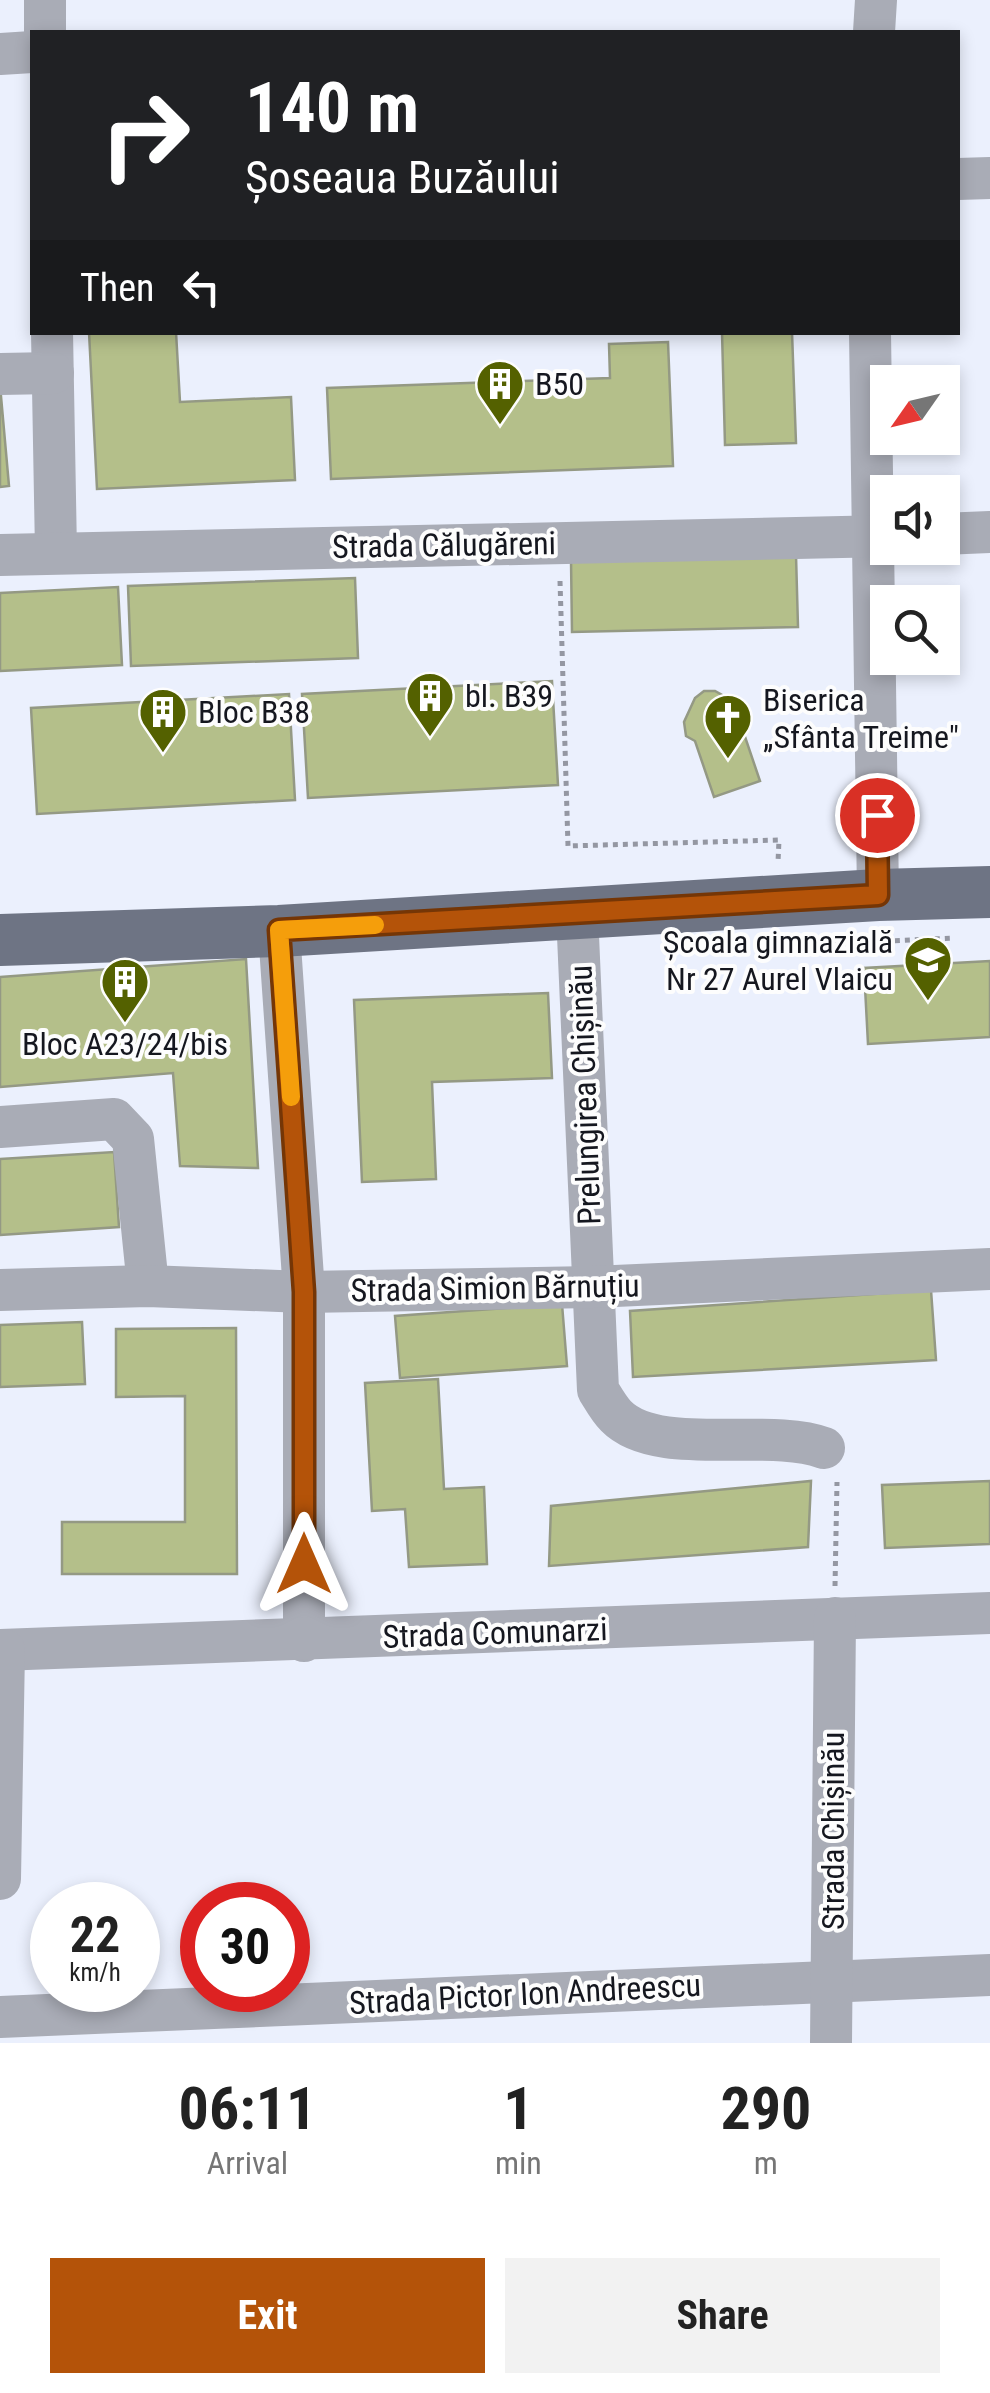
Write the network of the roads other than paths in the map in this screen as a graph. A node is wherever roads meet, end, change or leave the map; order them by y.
1 (44, 0) edge
2 (876, 0) edge
3 (46, 30) edge
4 (874, 30) edge
5 (30, 52) edge
6 (0, 54) edge
7 (990, 178) edge
8 (960, 179) edge
9 (870, 335) edge
10 (53, 353) edge
11 (0, 374) edge
12 (877, 475) edge
13 (990, 532) edge
14 (960, 533) edge
15 (870, 536) edge
16 (56, 552) junction
17 (0, 555) edge
18 (880, 565) edge
19 (878, 895) junction
20 (577, 913) junction
21 (980, 914) edge
22 (279, 930) junction
23 (0, 940) edge
24 (0, 1127) edge
25 (990, 1269) edge
26 (148, 1286) junction
27 (593, 1287) junction
28 (0, 1290) edge
29 (304, 1292) junction
30 (824, 1448) road end
31 (990, 1614) edge
32 (835, 1618) junction
33 (304, 1641) junction
34 (2, 1650) edge
35 (0, 1878) edge
36 (990, 1975) edge
37 (832, 1980) junction
38 (0, 2017) edge
39 (831, 2043) edge

1 - 3 street
2 - 4 street
5 - 6 street
7 - 8 street
9 - 12 street
10 - 11 street
10 - 16 street
13 - 14 street
15 - 16 street, Strada Călugăreni
16 - 17 street, Strada Călugăreni
18 - 19 street
19 - 20 main road
19 - 21 main road
20 - 22 main road
20 - 27 street, Prelungirea Chișinău
22 - 23 main road
22 - 29 street
24 - 26 street
25 - 27 street, Strada Simion Bărnuțiu
26 - 28 street, Strada Simion Bărnuțiu
26 - 29 street, Strada Simion Bărnuțiu
27 - 29 street, Strada Simion Bărnuțiu
27 - 30 street, Prelungirea Chișinău
29 - 33 street
31 - 32 street, Strada Comunarzi
32 - 33 street, Strada Comunarzi
32 - 37 street, Strada Chișinău
33 - 34 street, Strada Comunarzi
34 - 35 street
36 - 37 street, Strada Pictor Ion Andreescu
37 - 38 street, Strada Pictor Ion Andreescu
37 - 39 street, Strada Chișinău

